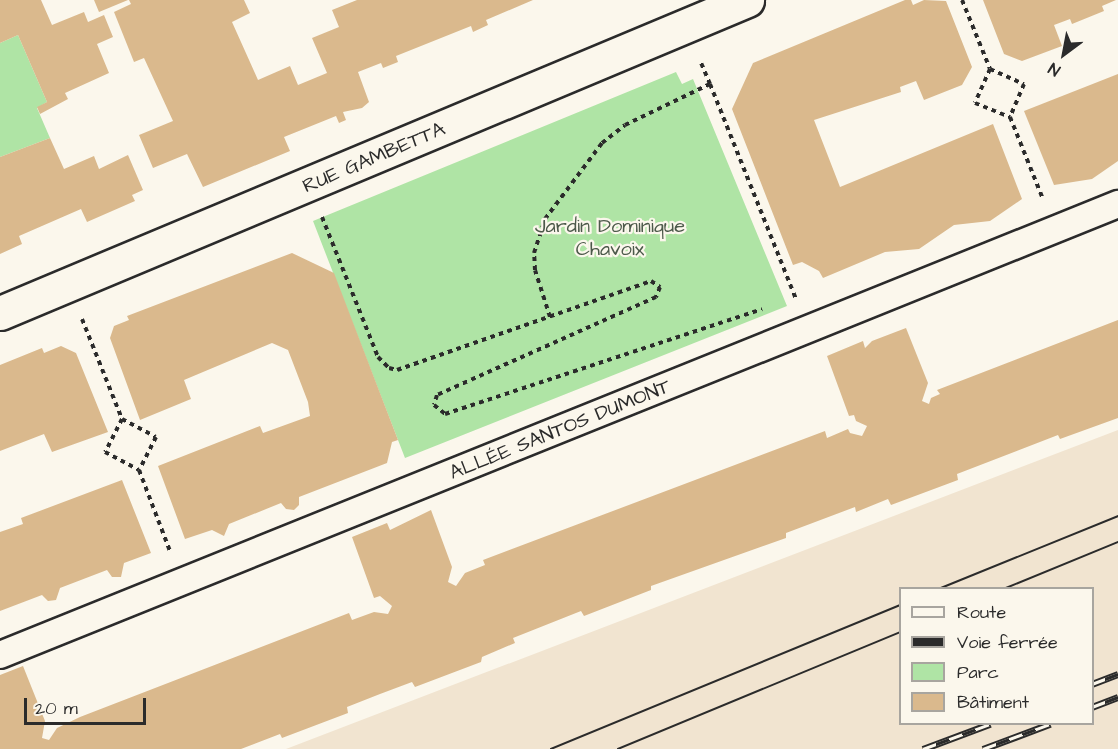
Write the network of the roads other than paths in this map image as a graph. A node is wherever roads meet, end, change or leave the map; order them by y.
1 (747, 0) edge
2 (1118, 204) edge
3 (0, 313) edge
4 (0, 654) edge

1 - 3 street, RUE GAMBETTA
2 - 4 street, ALLÉE SANTOS DUMONT

